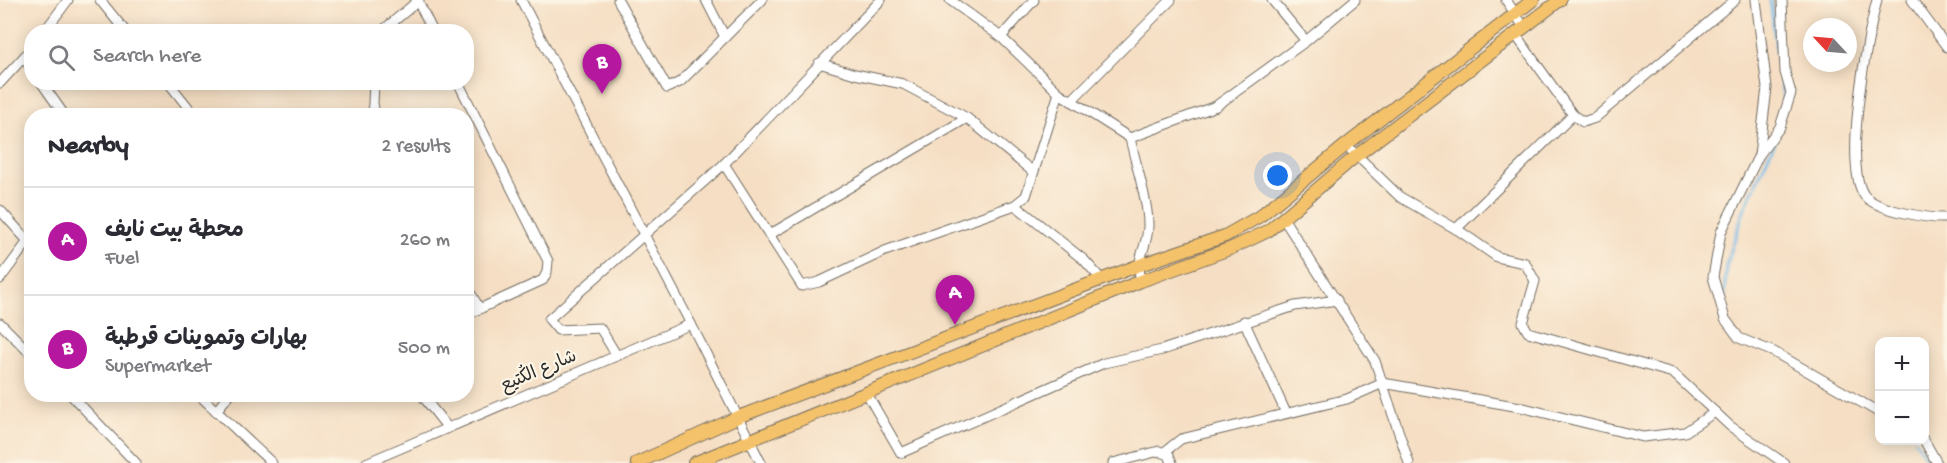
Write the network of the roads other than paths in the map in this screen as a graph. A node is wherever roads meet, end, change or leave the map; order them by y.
1 (68, 0) edge
2 (100, 0) edge
3 (521, 0) edge
4 (618, 0) edge
5 (706, 0) edge
6 (762, 0) edge
7 (881, 0) edge
8 (950, 0) edge
9 (1034, 0) edge
10 (1171, 0) edge
11 (1272, 0) edge
12 (1355, 0) edge
13 (1506, 0) edge
14 (1533, 0) edge
15 (1560, 0) edge
16 (1735, 0) edge
17 (1756, 0) edge
18 (1782, 0) edge
19 (1877, 0) edge
20 (1912, 0) edge
21 (418, 1) edge
22 (1515, 13) junction
23 (50, 24) edge
24 (120, 24) edge
25 (391, 24) edge
26 (429, 24) edge
27 (1520, 30) junction
28 (725, 37) junction
29 (1001, 37) junction
30 (1305, 41) junction
31 (1947, 48) edge
32 (24, 58) edge
33 (819, 63) junction
34 (0, 83) edge
35 (47, 90) edge
36 (174, 90) edge
37 (373, 90) edge
38 (462, 90) edge
39 (1059, 93) junction
40 (1071, 101) junction
41 (59, 108) edge
42 (189, 108) edge
43 (373, 108) edge
44 (471, 108) edge
45 (474, 114) edge
46 (1573, 115) junction
47 (966, 118) junction
48 (1130, 138) junction
49 (1346, 145) junction
50 (1759, 154) junction
51 (1356, 156) junction
52 (724, 164) junction
53 (1032, 171) junction
54 (1014, 206) junction
55 (0, 210) edge
56 (1282, 218) junction
57 (1947, 218) edge
58 (1456, 229) junction
59 (24, 233) edge
60 (645, 234) junction
61 (769, 235) junction
62 (24, 245) edge
63 (1137, 266) junction
64 (0, 279) edge
65 (1102, 280) junction
66 (1141, 281) junction
67 (474, 299) edge
68 (1337, 300) junction
69 (480, 309) junction
70 (474, 312) edge
71 (1244, 321) junction
72 (0, 323) edge
73 (691, 324) junction
74 (24, 347) edge
75 (617, 356) junction
76 (1383, 383) junction
77 (866, 392) junction
78 (78, 402) edge
79 (206, 402) edge
80 (223, 402) edge
81 (427, 402) edge
82 (1875, 410) edge
83 (216, 411) junction
84 (1714, 412) junction
85 (1286, 413) junction
86 (738, 417) junction
87 (448, 428) junction
88 (749, 440) junction
89 (1926, 445) edge
90 (901, 453) junction
91 (1163, 453) junction
92 (136, 463) edge
93 (272, 463) edge
94 (366, 463) edge
95 (637, 463) edge
96 (694, 463) edge
97 (761, 463) edge
98 (906, 463) edge
99 (1113, 463) edge
100 (1172, 463) edge
101 (1409, 463) edge
102 (1784, 463) edge
103 (1937, 463) edge

1 - 23 street
2 - 24 street
3 - 60 street
4 - 28 street
5 - 28 street
6 - 28 street
7 - 33 street
8 - 29 street
9 - 29 street
10 - 40 street
11 - 30 street
12 - 30 street
13 - 22 street
14 - 22 main road
15 - 27 main road
16 - 46 street
17 - 50 street
18 - 50 street
19 - 57 street
20 - 31 street
21 - 25 street
21 - 26 street
22 - 27 street
22 - 49 main road
27 - 46 street
27 - 51 main road
29 - 39 street
30 - 48 street
32 - 34 street
33 - 47 street
33 - 52 street
35 - 41 street
36 - 42 street
37 - 43 street
38 - 44 street
39 - 40 street
39 - 53 street
40 - 48 street
45 - 69 street
46 - 58 street
47 - 53 street
47 - 61 street
48 - 63 street
49 - 51 street
49 - 63 main road
50 - 82 street
51 - 56 main road
51 - 58 street
52 - 60 street
52 - 61 street
53 - 54 street
54 - 61 street
54 - 65 street
55 - 59 street
56 - 66 main road
56 - 68 street
58 - 84 street
60 - 73 street
60 - 75 street
62 - 64 street
63 - 65 main road
63 - 66 street
65 - 86 main road
66 - 77 main road
67 - 69 street
68 - 71 street
68 - 76 street
69 - 70 street
71 - 85 street
71 - 90 street
72 - 74 street
73 - 75 street, شارع الكُتيع
73 - 86 street
75 - 87 street, شارع الكُتيع
76 - 84 street
76 - 85 street
76 - 101 street
77 - 88 main road
77 - 90 street
78 - 92 street
79 - 83 street
80 - 83 street
81 - 87 street
83 - 93 street
84 - 102 street
85 - 91 street
86 - 88 street
86 - 95 main road
87 - 94 street, شارع الكُتيع
88 - 96 main road
88 - 97 street
89 - 103 street
90 - 98 street
91 - 99 street
91 - 100 street

